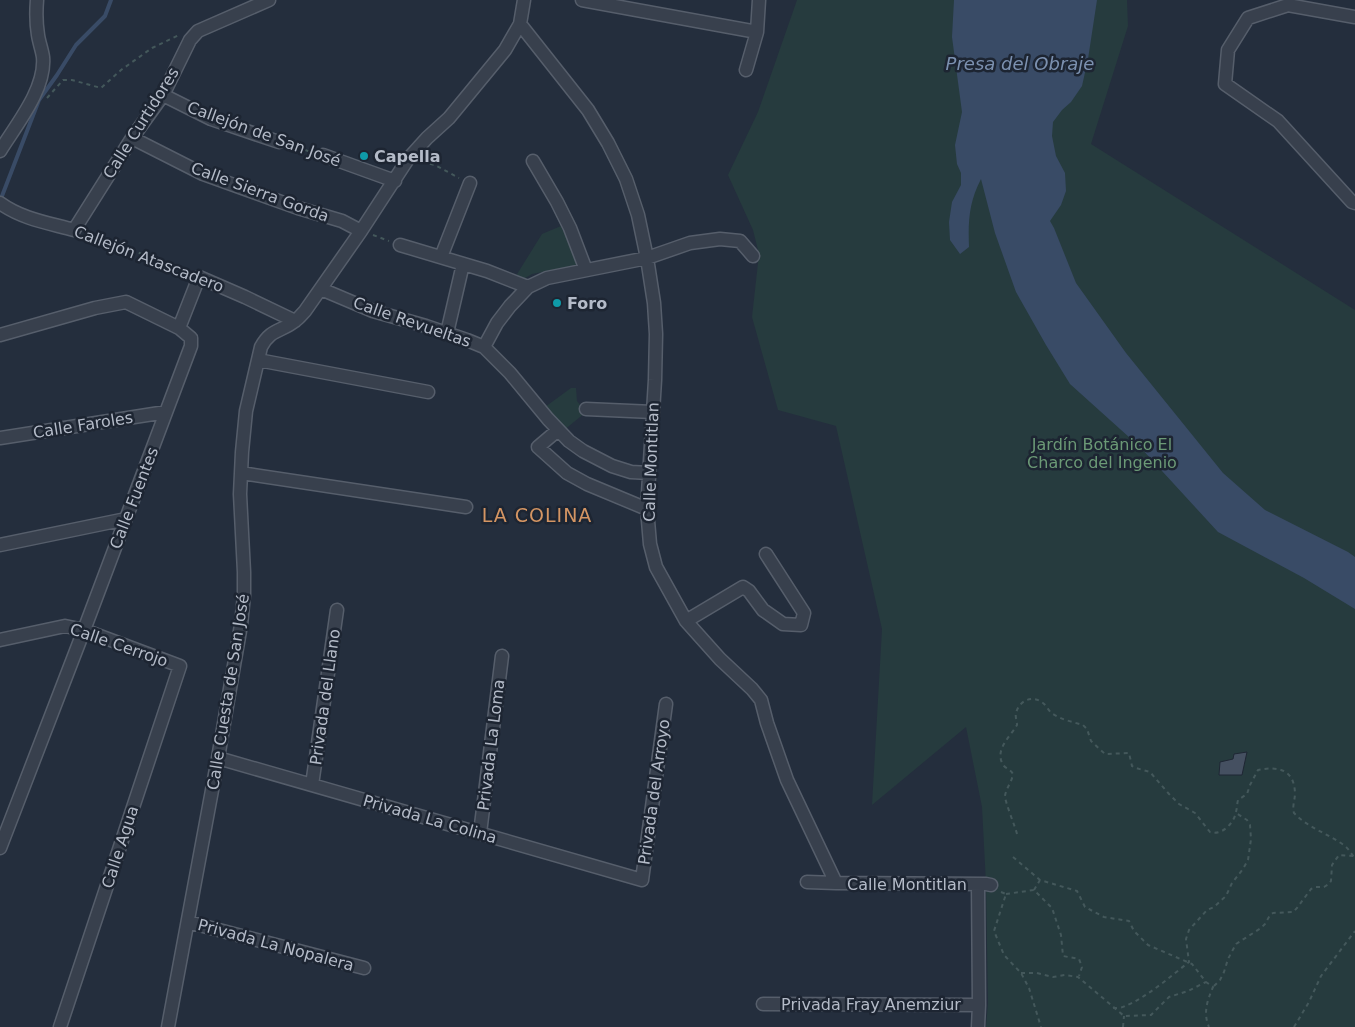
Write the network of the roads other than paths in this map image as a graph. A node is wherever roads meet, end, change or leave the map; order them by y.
1 (37, 0) edge
2 (268, 0) edge
3 (524, 0) edge
4 (582, 0) edge
5 (759, 0) edge
6 (1355, 17) edge
7 (520, 24) junction
8 (757, 32) junction
9 (746, 70) dead end
10 (162, 95) junction
11 (132, 138) junction
12 (279, 142) road end
13 (0, 151) edge
14 (323, 155) road end
15 (533, 161) dead end
16 (395, 181) junction
17 (470, 183) road end
18 (0, 203) edge
19 (1355, 203) edge
20 (74, 230) joint
21 (361, 231) junction
22 (400, 245) road end
23 (753, 256) dead end
24 (441, 257) junction
25 (647, 258) junction
26 (463, 264) junction
27 (586, 270) junction
28 (528, 287) junction
29 (321, 289) junction
30 (295, 321) junction
31 (179, 328) junction
32 (447, 333) junction
33 (0, 334) edge
34 (484, 347) junction
35 (258, 360) junction
36 (428, 392) dead end
37 (586, 409) dead end
38 (166, 412) junction
39 (653, 412) junction
40 (558, 430) junction
41 (0, 438) edge
42 (241, 473) junction
43 (649, 473) junction
44 (466, 507) dead end
45 (647, 509) junction
46 (126, 519) junction
47 (0, 545) edge
48 (766, 554) dead end
49 (337, 610) dead end
50 (686, 621) junction
51 (84, 630) junction
52 (0, 640) edge
53 (502, 656) dead end
54 (180, 666) joint
55 (666, 704) dead end
56 (218, 758) junction
57 (312, 785) junction
58 (480, 833) junction
59 (0, 848) edge
60 (642, 880) joint
61 (807, 882) dead end
62 (836, 883) junction
63 (188, 922) junction
64 (364, 968) dead end
65 (763, 1004) dead end
66 (979, 1005) junction
67 (60, 1027) edge
68 (168, 1027) edge
69 (978, 1027) edge

1 - 13 street
2 - 10 street, Calle Curtidores
3 - 7 street, Calle Cuesta de San José
4 - 8 street
5 - 8 street
6 - 19 street
7 - 16 street, Calle Cuesta de San José
7 - 25 street, Calle Montitlan
8 - 9 street
10 - 11 street, Calle Curtidores
10 - 12 street, Callejón de San José
11 - 20 street, Calle Curtidores
11 - 21 street, Calle Sierra Gorda
14 - 16 street, Callejón de San José
15 - 27 street
16 - 21 street, Calle Cuesta de San José
17 - 24 street
18 - 20 street, Callejón Atascadero
21 - 29 street, Calle Cuesta de San José
22 - 24 street
23 - 25 street
24 - 26 street
25 - 27 street
25 - 39 street, Calle Montitlan
26 - 28 street
26 - 32 street
27 - 28 street
28 - 34 street
29 - 30 street, Calle Cuesta de San José
29 - 32 street, Calle Revueltas
30 - 31 street, Callejón Atascadero
30 - 35 street, Calle Cuesta de San José
31 - 33 street
31 - 38 street, Calle Fuentes
32 - 34 street, Calle Revueltas
34 - 40 street, Calle Revueltas
35 - 36 street
35 - 42 street, Calle Cuesta de San José
37 - 39 street
38 - 41 street, Calle Faroles
38 - 46 street, Calle Fuentes
39 - 43 street, Calle Montitlan
40 - 43 street, Calle Revueltas
40 - 45 street
42 - 44 street
42 - 56 street, Calle Cuesta de San José
43 - 45 street, Calle Montitlan
45 - 50 street, Calle Montitlan
46 - 47 street
46 - 51 street, Calle Fuentes
48 - 50 street
49 - 57 street, Privada del Llano
50 - 62 street, Calle Montitlan
51 - 52 street, Calle Cerrojo
51 - 54 street, Calle Cerrojo
51 - 59 street, Calle Fuentes
53 - 58 street, Privada La Loma
54 - 67 street, Calle Agua
55 - 60 street, Privada del Arroyo
56 - 57 street, Privada La Colina
56 - 63 street, Calle Cuesta de San José
57 - 58 street, Privada La Colina
58 - 60 street, Privada La Colina
61 - 62 street, Calle Montitlan
62 - 66 street, Calle Montitlan
63 - 64 street, Privada La Nopalera
63 - 68 street, Calle Cuesta de San José
65 - 66 street, Privada Fray Anemziur
66 - 69 street

